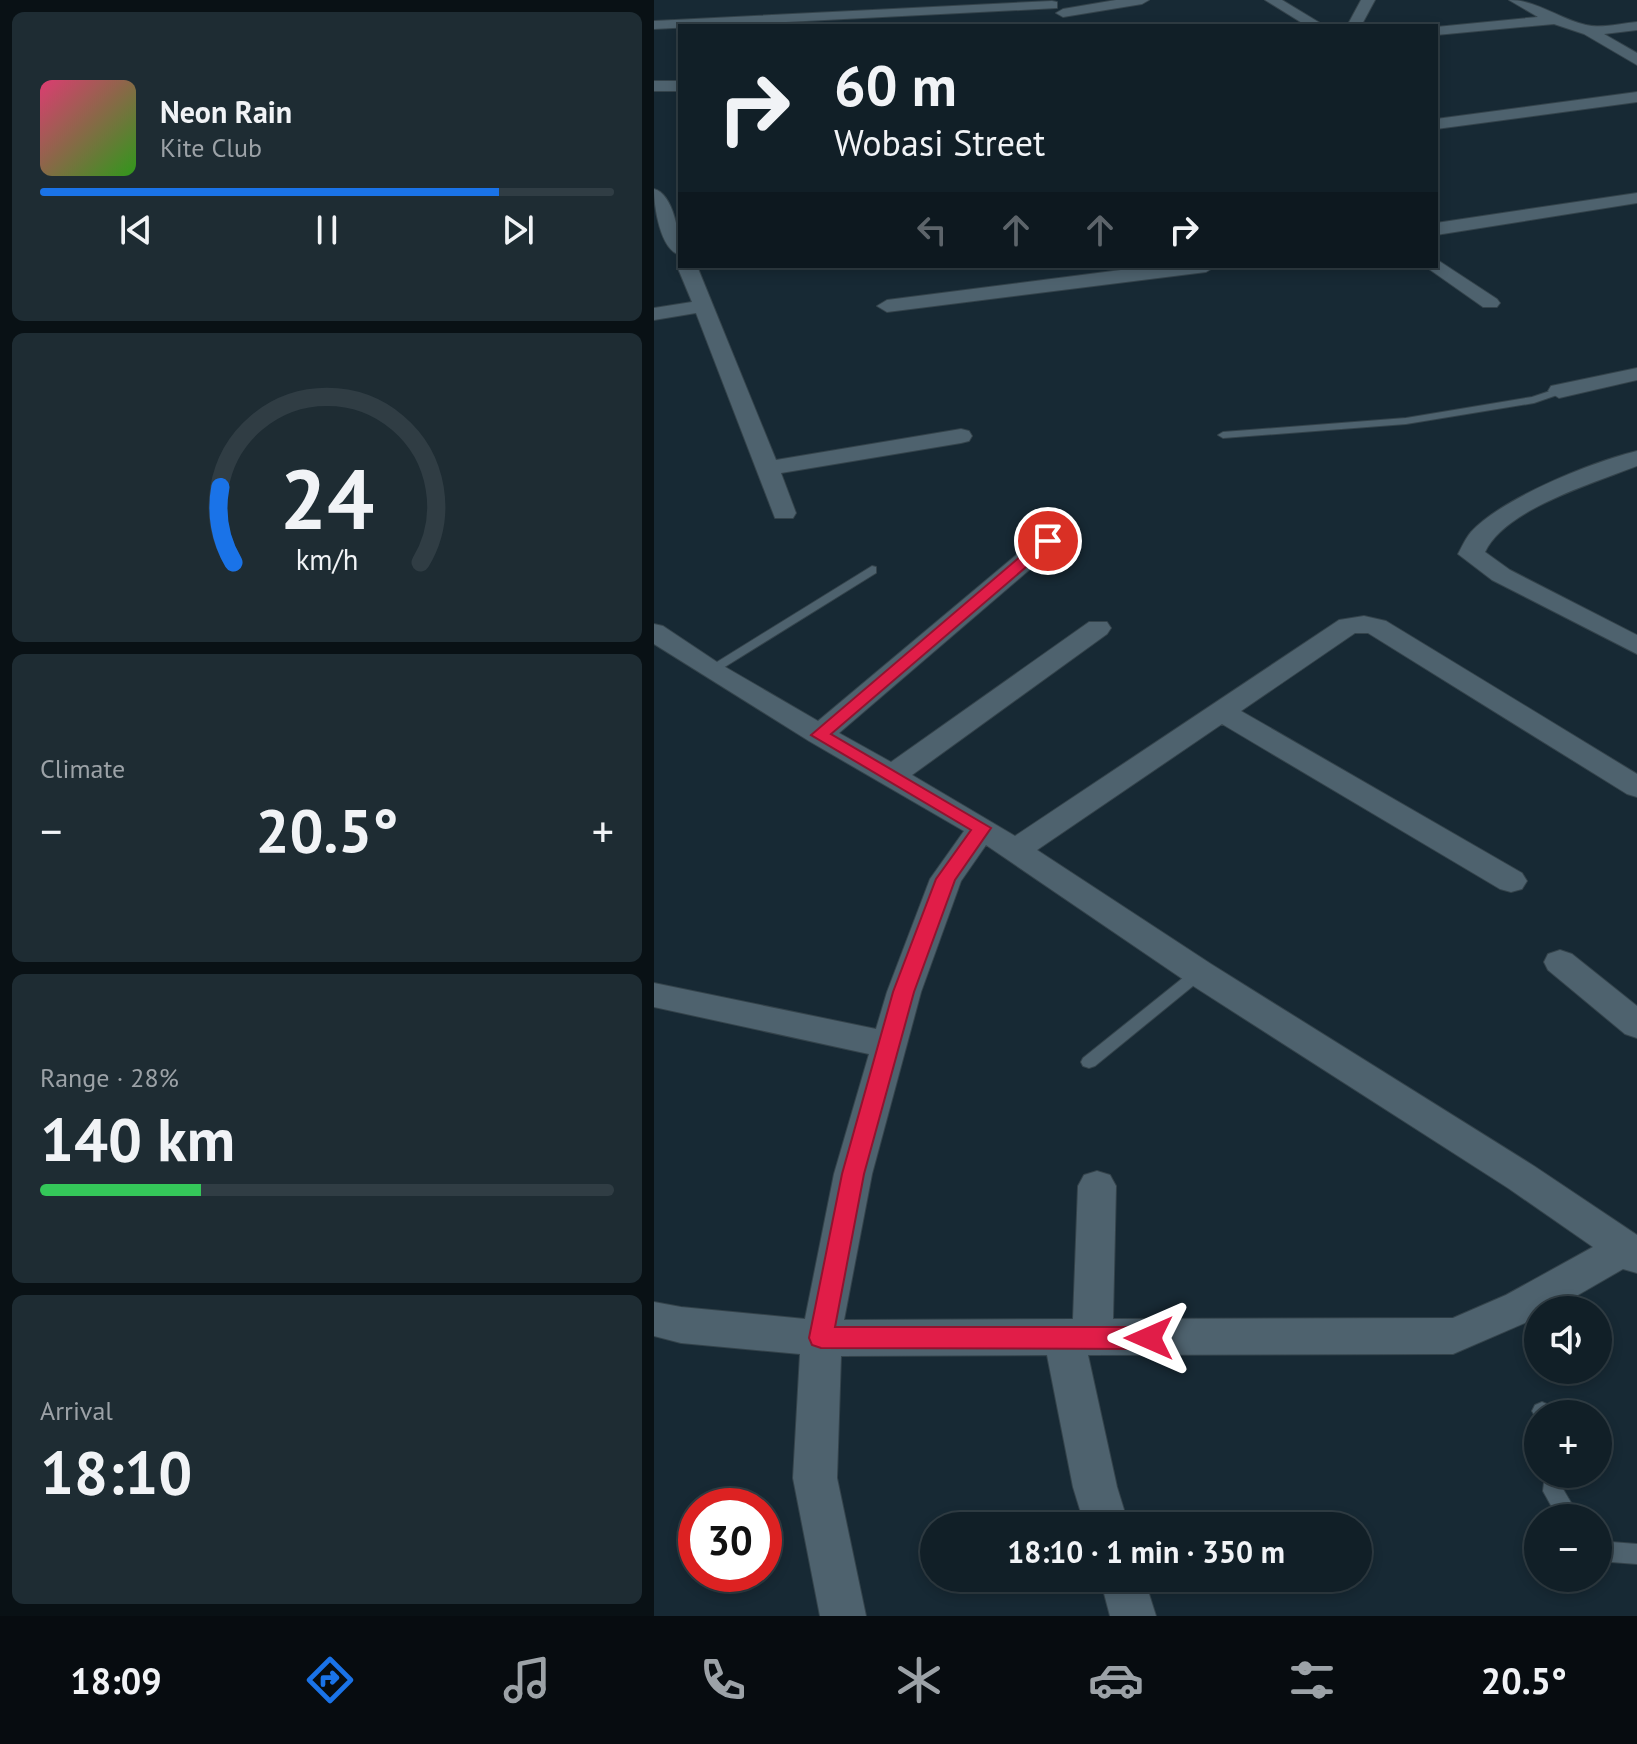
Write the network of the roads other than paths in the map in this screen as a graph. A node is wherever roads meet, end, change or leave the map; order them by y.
1 (1142, 0) edge
2 (1272, 0) edge
3 (1368, 0) edge
4 (1516, 0) edge
5 (1053, 6) edge
6 (1555, 20) junction
7 (1081, 24) edge
8 (1314, 24) edge
9 (1355, 24) edge
10 (654, 25) edge
11 (1637, 26) edge
12 (1438, 31) edge
13 (1589, 31) junction
14 (1637, 60) edge
15 (654, 86) edge
16 (678, 86) edge
17 (1637, 97) edge
18 (1438, 124) edge
19 (654, 194) edge
20 (1637, 198) edge
21 (1438, 229) edge
22 (678, 245) edge
23 (1438, 266) edge
24 (688, 268) edge
25 (1190, 268) edge
26 (1490, 303) dead end
27 (701, 306) junction
28 (887, 306) dead end
29 (654, 314) edge
30 (1637, 374) edge
31 (1559, 391) joint
32 (1223, 435) dead end
33 (961, 436) dead end
34 (1637, 458) edge
35 (768, 468) junction
36 (784, 513) dead end
37 (1048, 541) dead end
38 (872, 570) dead end
39 (1098, 628) dead end
40 (654, 632) edge
41 (1637, 646) edge
42 (710, 670) junction
43 (1220, 711) junction
44 (819, 735) junction
45 (891, 776) junction
46 (1637, 787) edge
47 (982, 828) junction
48 (1016, 850) junction
49 (1511, 881) dead end
50 (1560, 962) dead end
51 (1199, 973) junction
52 (654, 995) edge
53 (1637, 1025) edge
54 (888, 1045) junction
55 (1089, 1062) dead end
56 (1097, 1186) dead end
57 (1631, 1252) edge
58 (654, 1319) edge
59 (1078, 1337) junction
60 (821, 1338) junction
61 (1103, 1512) edge
62 (1612, 1552) edge
63 (1637, 1554) edge
64 (1126, 1592) edge
65 (843, 1616) edge
66 (1133, 1616) edge

1 - 5 street
2 - 8 street
3 - 9 street
4 - 6 street
5 - 7 street
5 - 10 street
6 - 12 street
6 - 13 street
11 - 13 street
13 - 14 street
15 - 16 street
17 - 18 street
19 - 22 street
20 - 21 street
23 - 26 street
24 - 27 street
25 - 28 street
27 - 29 street
27 - 35 street
30 - 31 street
31 - 32 lane
33 - 35 street
34 - 41 street
35 - 36 street
37 - 44 street
38 - 42 lane
39 - 45 street
40 - 42 street
42 - 44 street
43 - 46 street
43 - 48 street
43 - 49 street
44 - 45 street
45 - 47 street
47 - 48 street
47 - 54 street
48 - 51 street
50 - 53 street
51 - 55 lane
51 - 57 street
52 - 54 street
54 - 60 street
56 - 59 street
57 - 59 street
58 - 60 street
59 - 60 street
59 - 61 street
60 - 65 street
62 - 63 lane
64 - 66 street

